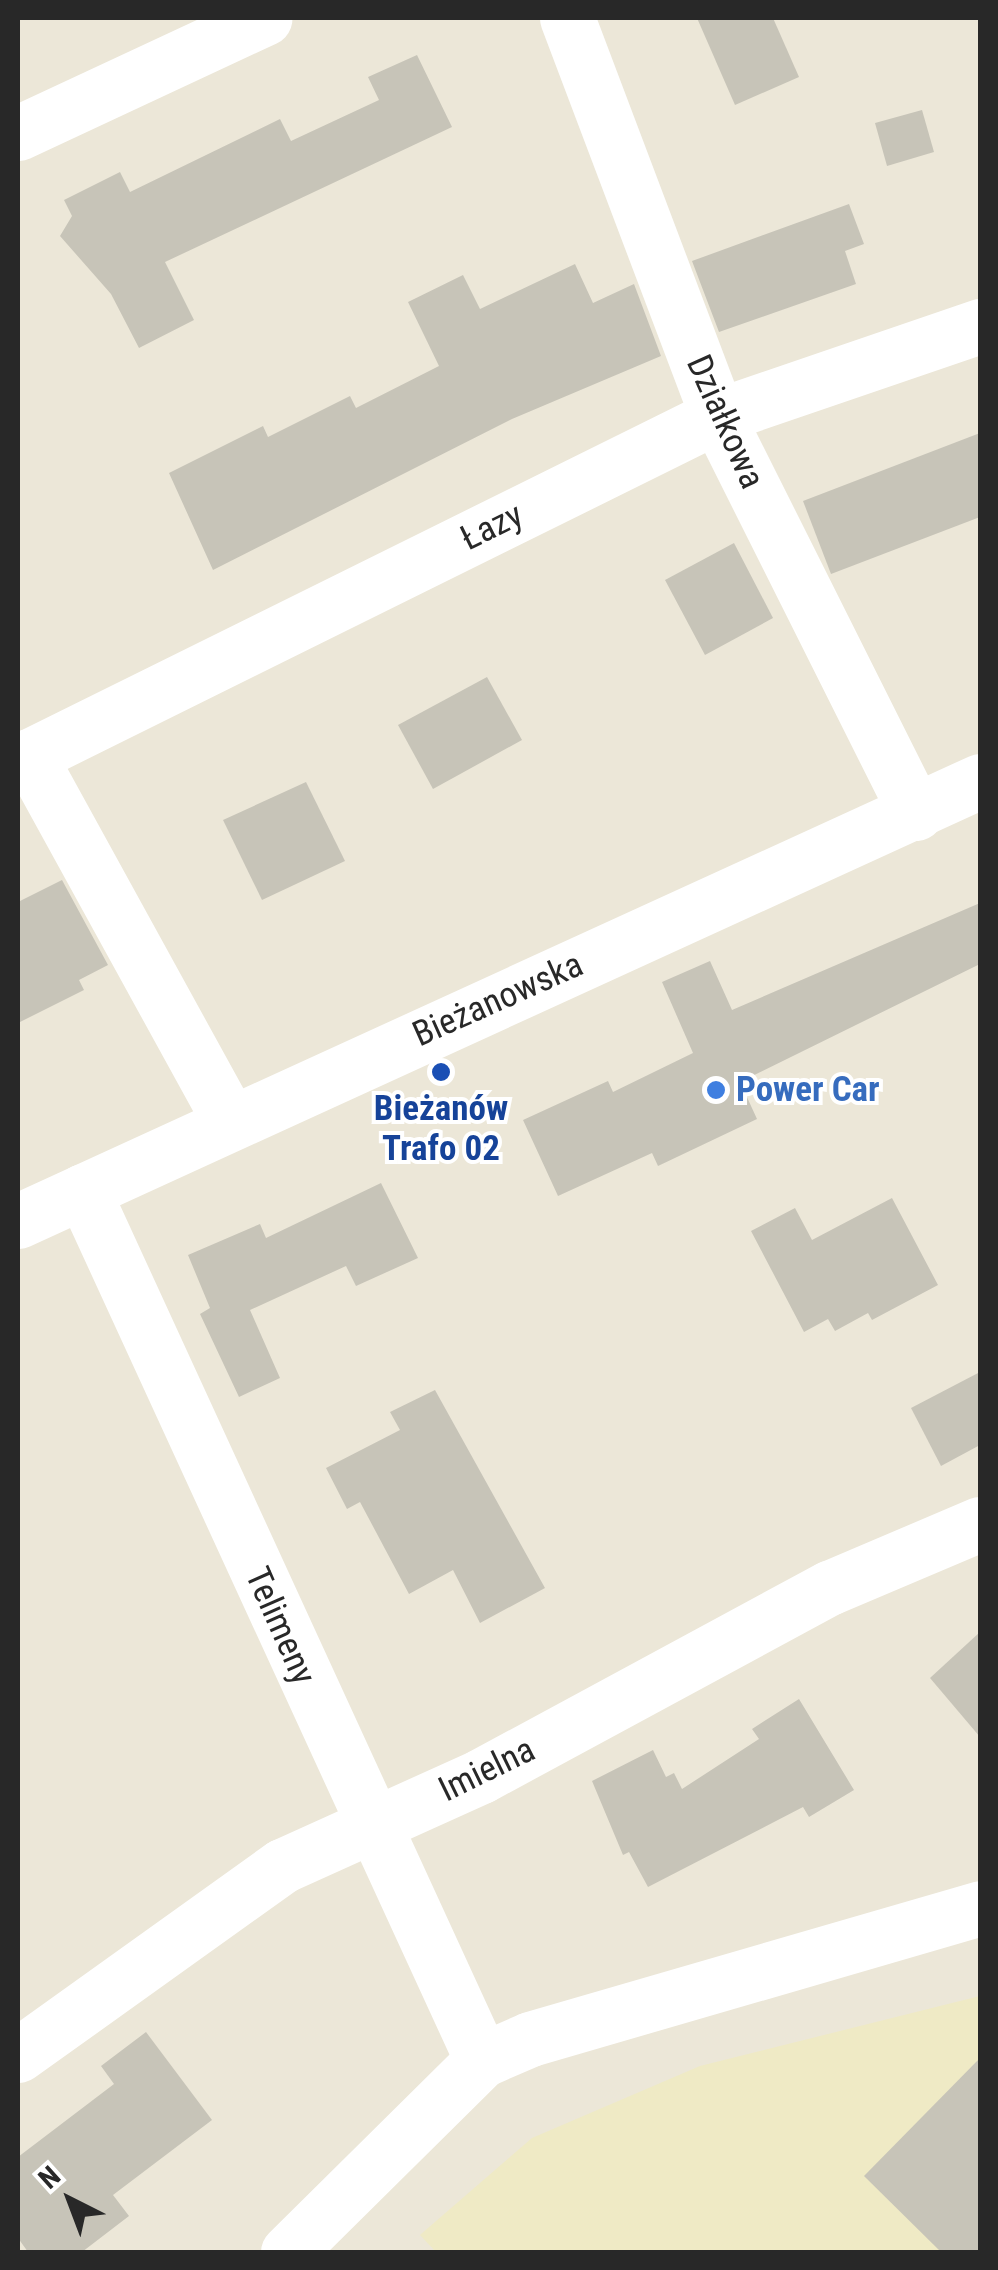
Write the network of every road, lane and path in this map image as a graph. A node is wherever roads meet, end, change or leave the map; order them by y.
1 (265, 18) edge
2 (567, 18) edge
3 (18, 132) edge
4 (980, 326) edge
5 (717, 416) junction
6 (23, 759) edge
7 (980, 781) edge
8 (916, 812) junction
9 (230, 1122) junction
10 (83, 1191) junction
11 (18, 1221) edge
12 (980, 1524) edge
13 (370, 1825) junction
14 (980, 1908) edge
15 (18, 2054) edge
16 (482, 2060) junction
17 (288, 2252) edge

1 - 3 street
2 - 5 street, Działkowa
4 - 5 street, Łazy
5 - 6 street, Łazy
5 - 8 street, Działkowa
6 - 9 street
7 - 8 street, Bieżanowska
8 - 9 street, Bieżanowska
9 - 10 street, Bieżanowska
10 - 11 street, Bieżanowska
10 - 13 street, Telimeny
12 - 13 street, Imielna
13 - 15 street, Imielna
13 - 16 street, Telimeny
14 - 16 street
16 - 17 street

